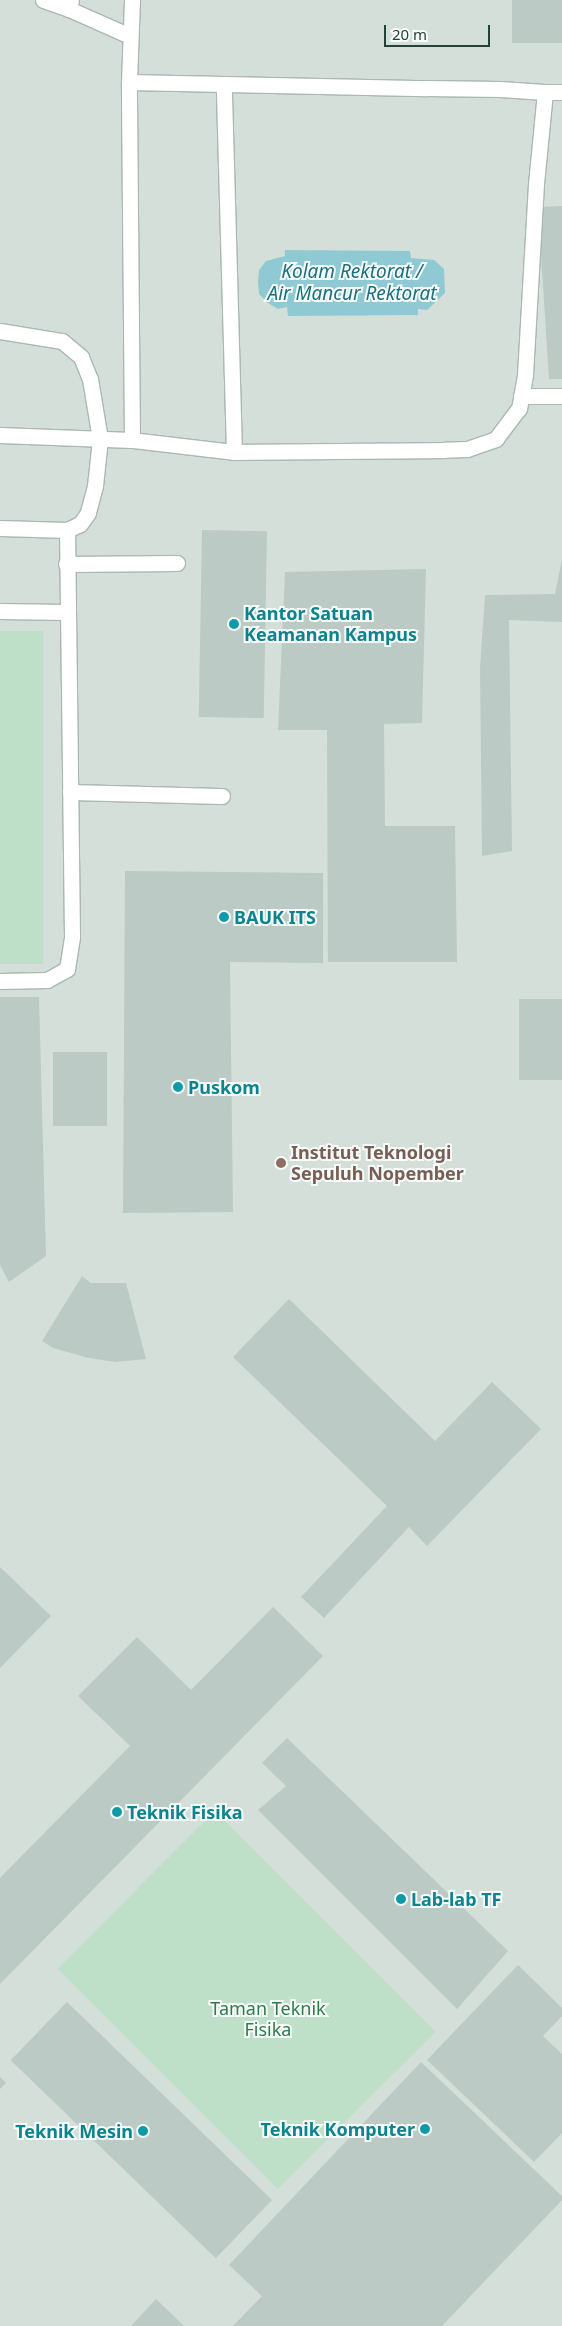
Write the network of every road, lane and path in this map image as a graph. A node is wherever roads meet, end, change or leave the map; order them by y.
1 (43, 0) edge
2 (132, 0) edge
3 (70, 4) edge
4 (130, 36) junction
5 (129, 82) junction
6 (224, 84) junction
7 (545, 92) junction
8 (562, 92) edge
9 (0, 331) edge
10 (521, 396) junction
11 (562, 396) edge
12 (0, 435) edge
13 (100, 439) junction
14 (132, 440) junction
15 (234, 452) junction
16 (0, 528) edge
17 (68, 530) junction
18 (177, 563) dead end
19 (66, 564) junction
20 (0, 611) edge
21 (66, 612) junction
22 (70, 792) junction
23 (222, 796) dead end
24 (0, 980) edge

1 - 3 street
2 - 4 street
3 - 4 street
4 - 5 street
5 - 6 street
5 - 14 street
6 - 7 street
6 - 15 street
7 - 8 street
7 - 10 street
9 - 13 street
10 - 11 street
10 - 15 street
12 - 13 street
13 - 14 street
13 - 17 street
14 - 15 street
16 - 17 street
17 - 19 street
18 - 19 street
19 - 21 street
20 - 21 street
21 - 22 street
22 - 23 street
22 - 24 street

